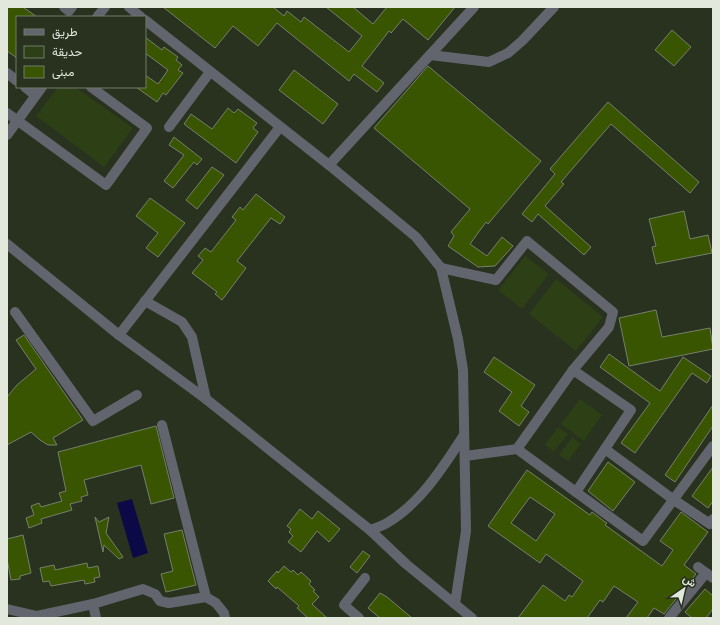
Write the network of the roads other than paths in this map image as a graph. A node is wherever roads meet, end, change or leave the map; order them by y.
1 (64, 7) edge
2 (72, 7) edge
3 (105, 7) edge
4 (129, 7) edge
5 (474, 7) edge
6 (554, 7) edge
7 (98, 16) edge
8 (140, 16) edge
9 (146, 21) edge
10 (430, 55) junction
11 (210, 72) junction
12 (7, 73) edge
13 (16, 79) edge
14 (28, 88) edge
15 (92, 88) edge
16 (39, 91) edge
17 (7, 113) edge
18 (17, 121) junction
19 (169, 126) dead end
20 (280, 127) junction
21 (7, 135) edge
22 (329, 165) junction
23 (7, 244) edge
24 (440, 268) junction
25 (145, 301) junction
26 (15, 312) dead end
27 (119, 335) junction
28 (573, 370) junction
29 (137, 395) dead end
30 (206, 399) junction
31 (162, 425) dead end
32 (464, 435) junction
33 (713, 446) edge
34 (517, 449) junction
35 (605, 449) junction
36 (464, 456) junction
37 (576, 492) junction
38 (674, 500) junction
39 (713, 519) edge
40 (370, 530) junction
41 (706, 573) edge
42 (364, 578) dead end
43 (206, 597) junction
44 (93, 604) junction
45 (455, 604) junction
46 (7, 609) edge
47 (96, 618) edge
48 (225, 618) edge
49 (359, 618) edge
50 (472, 618) edge
51 (669, 618) edge

1 - 2 street
3 - 7 street
4 - 8 street
5 - 10 street
6 - 10 street
9 - 11 street
10 - 22 street
11 - 19 street
11 - 20 street
12 - 13 street
14 - 16 street
15 - 18 street
16 - 18 street
17 - 18 street
18 - 21 street
20 - 22 street
20 - 25 street
22 - 24 street
23 - 27 street
24 - 28 street
24 - 32 street
25 - 27 street
25 - 30 street
26 - 29 street
27 - 30 street
28 - 34 street
28 - 35 street
30 - 40 street
31 - 43 street
32 - 36 street
32 - 40 street
33 - 38 street
34 - 36 street
34 - 37 street
35 - 37 street
35 - 38 street
36 - 45 street
37 - 38 street
38 - 39 street
40 - 45 street
41 - 51 street
42 - 49 street
43 - 44 street
43 - 48 street
44 - 46 street
44 - 47 street
45 - 50 street

